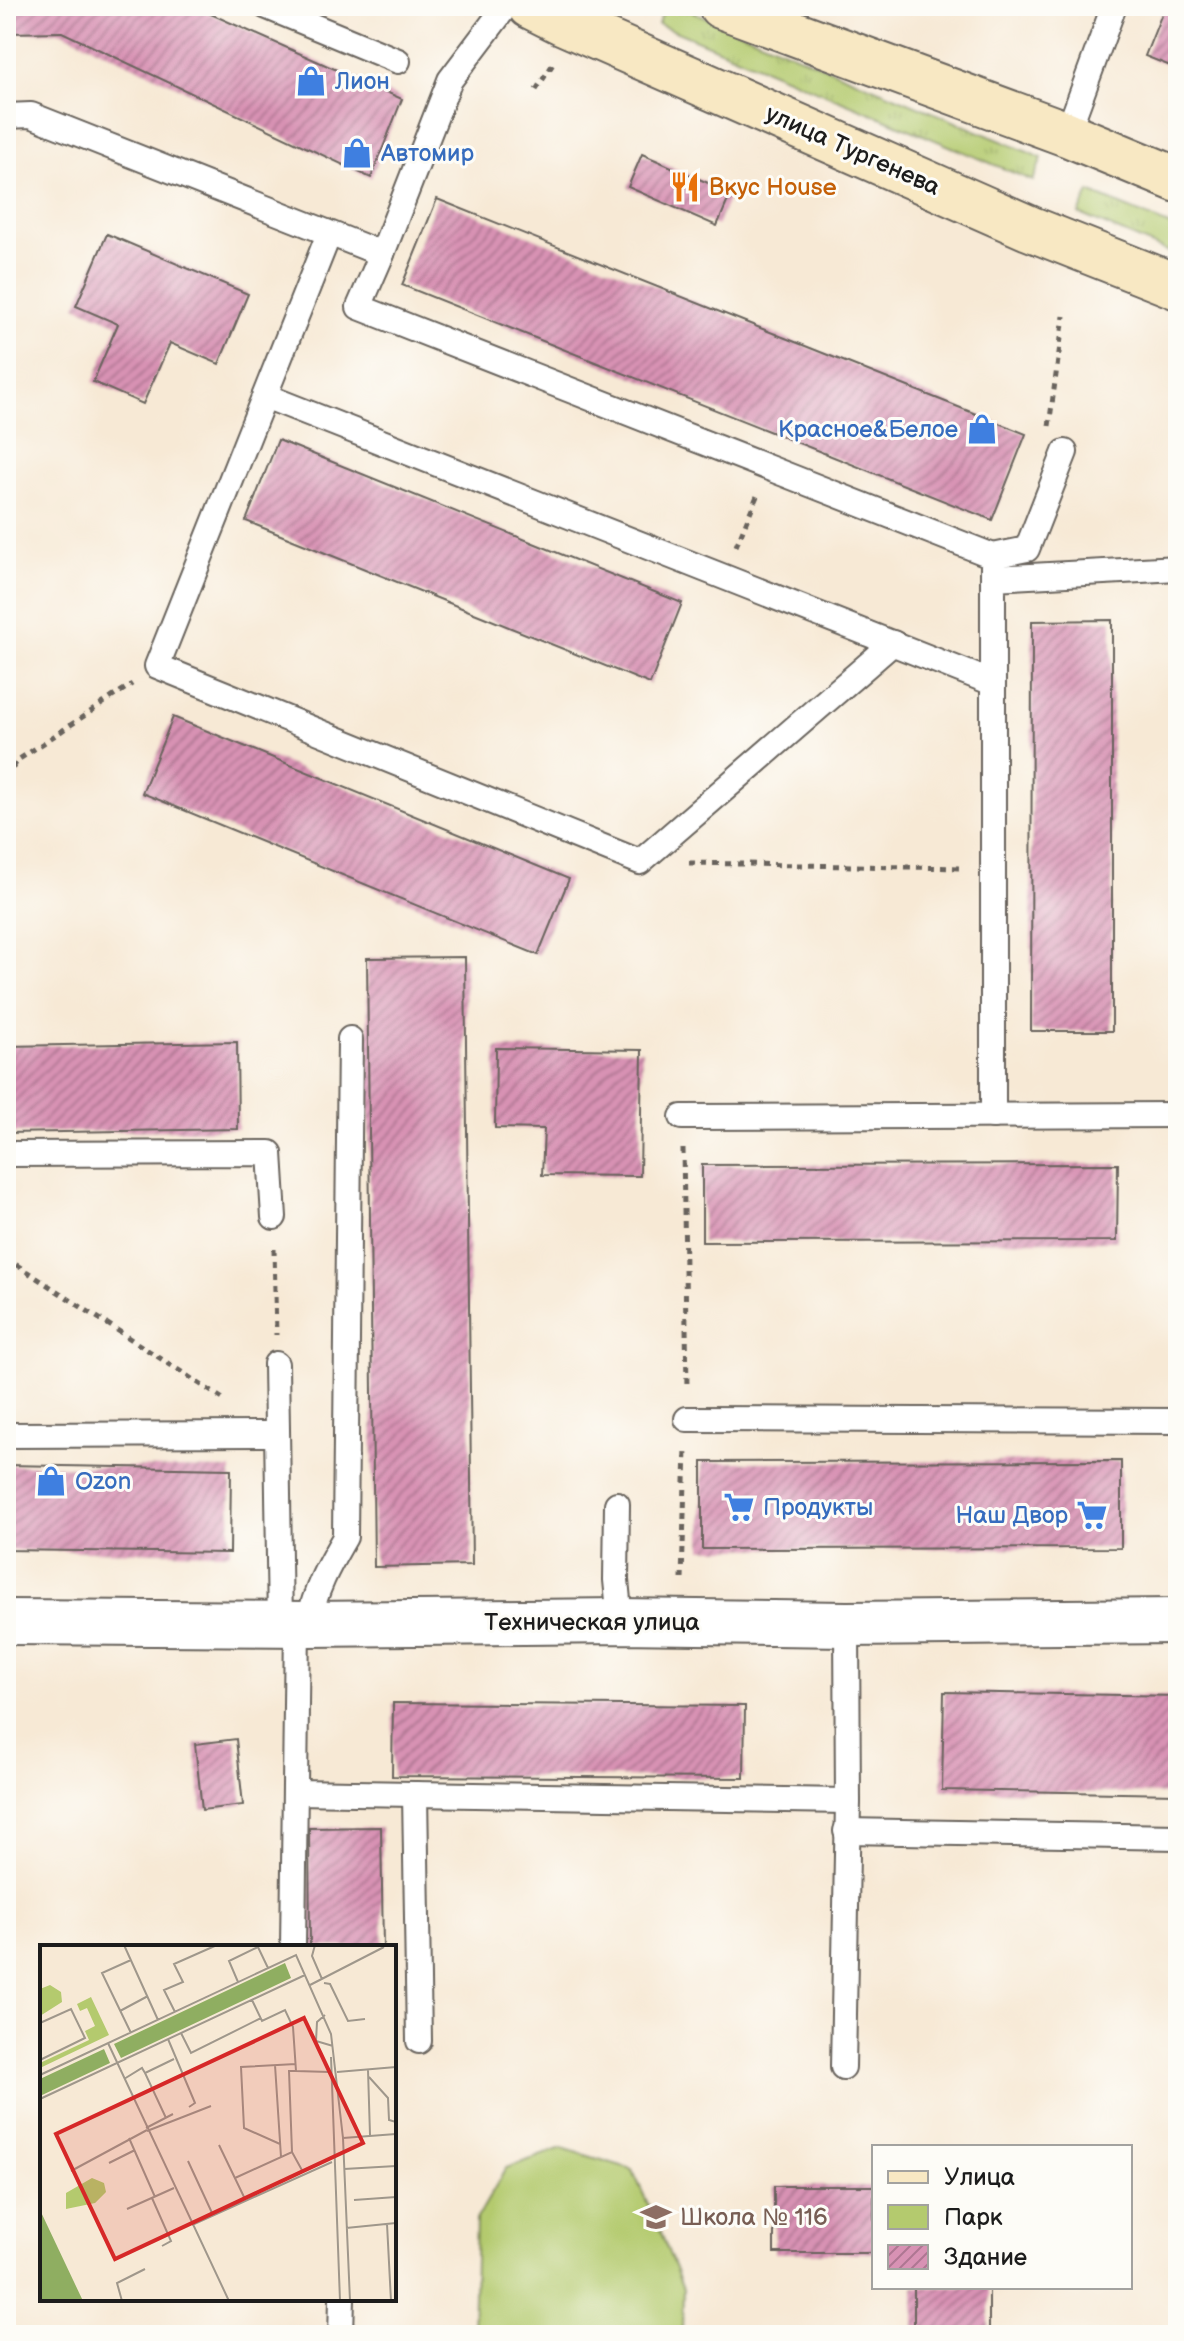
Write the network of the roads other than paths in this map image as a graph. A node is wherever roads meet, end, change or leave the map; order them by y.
1 (265, 6) edge
2 (506, 6) edge
3 (530, 6) edge
4 (721, 6) edge
5 (1114, 6) edge
6 (398, 61) dead end
7 (6, 116) edge
8 (1067, 134) junction
9 (1178, 180) edge
10 (329, 234) junction
11 (382, 254) junction
12 (1178, 287) edge
13 (265, 396) junction
14 (1065, 452) road end
15 (993, 567) junction
16 (1178, 568) edge
17 (893, 643) junction
18 (993, 683) junction
19 (350, 1039) dead end
20 (1178, 1115) edge
21 (993, 1116) junction
22 (682, 1117) road end
23 (6, 1154) edge
24 (274, 1217) road end
25 (276, 1364) road end
26 (687, 1419) road end
27 (1178, 1421) edge
28 (277, 1434) junction
29 (6, 1435) edge
30 (617, 1504) dead end
31 (620, 1621) junction
32 (1178, 1621) edge
33 (6, 1622) edge
34 (295, 1624) junction
35 (847, 1624) junction
36 (295, 1792) junction
37 (415, 1794) junction
38 (848, 1801) junction
39 (846, 1831) junction
40 (1178, 1837) edge
41 (293, 1945) edge
42 (419, 2041) dead end
43 (843, 2067) dead end
44 (342, 2301) edge
45 (341, 2335) edge

1 - 6 lane
2 - 11 lane
3 - 12 main road, улица Тургенева
4 - 8 main road
5 - 8 lane
7 - 10 lane
8 - 9 main road
10 - 11 lane
10 - 13 lane
11 - 15 lane
13 - 17 lane
13 - 17 lane
14 - 15 lane
15 - 16 lane
15 - 18 lane
17 - 18 lane
18 - 21 lane
19 - 34 lane
20 - 21 lane
21 - 22 lane
23 - 24 lane
25 - 28 lane
26 - 27 lane
28 - 29 lane
28 - 34 lane
30 - 31 lane
31 - 34 street, Техническая улица
31 - 35 street, Техническая улица
32 - 35 street, Техническая улица
33 - 34 street, Техническая улица
34 - 36 lane
35 - 38 lane
36 - 37 lane
36 - 41 lane
37 - 38 lane
37 - 42 lane
38 - 39 lane
39 - 40 lane
39 - 43 lane
44 - 45 lane

